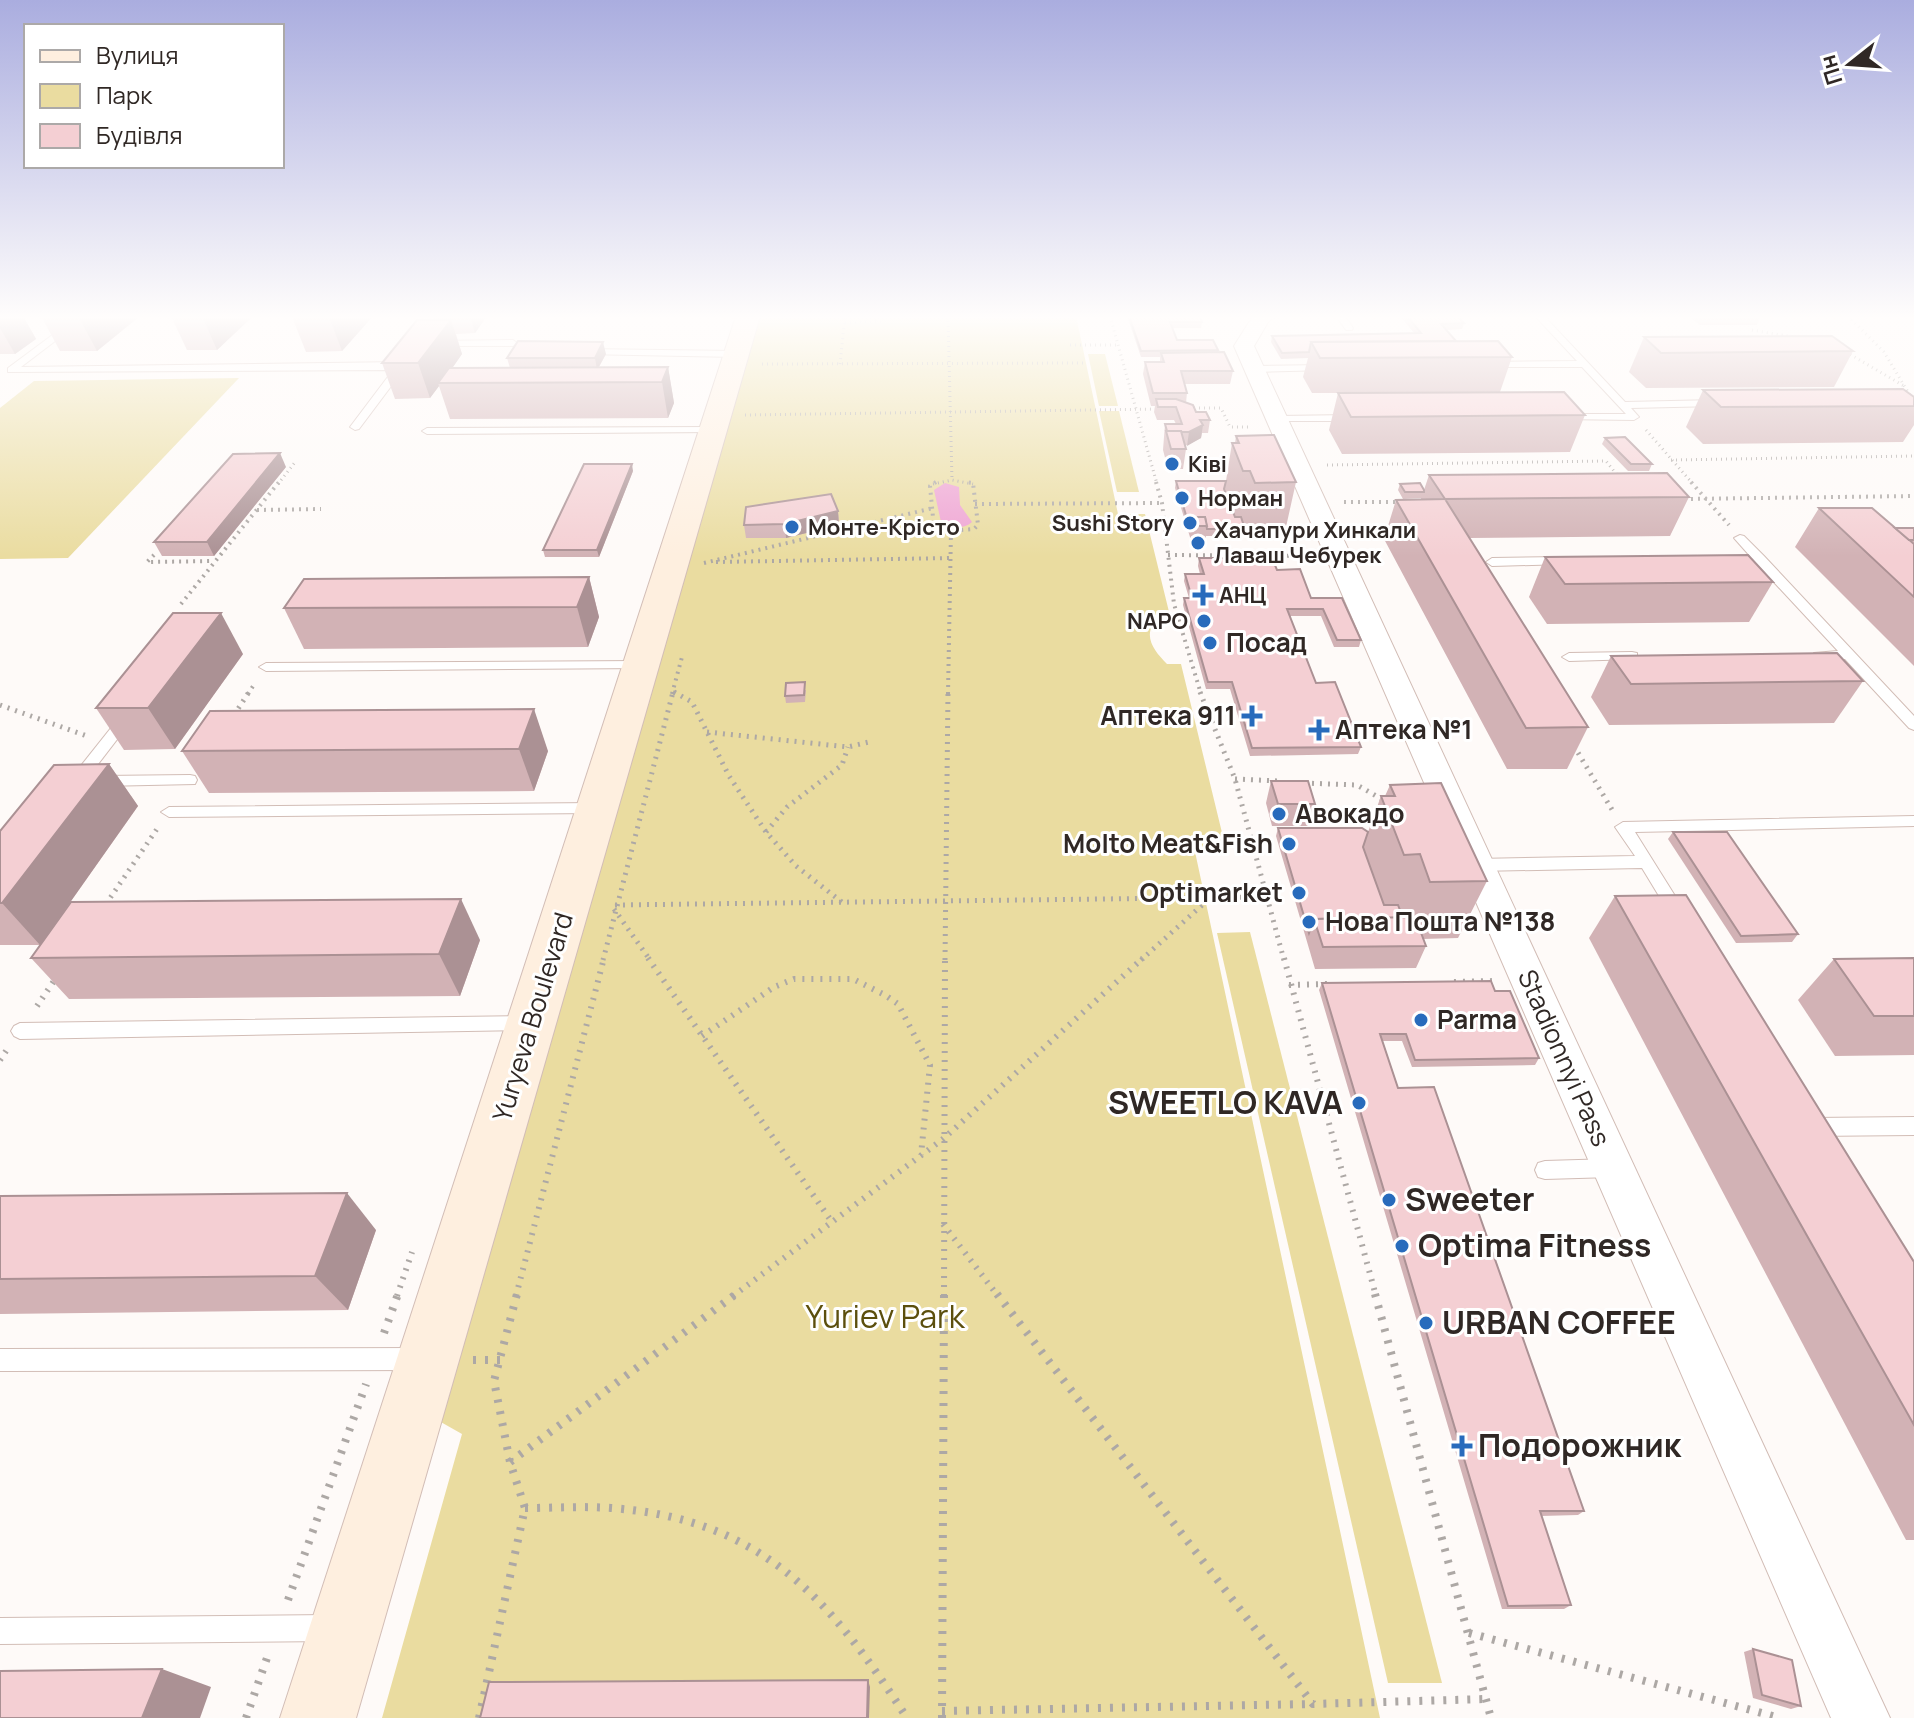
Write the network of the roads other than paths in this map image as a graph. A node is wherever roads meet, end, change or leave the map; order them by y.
1 (378, 396) edge
2 (644, 396) edge
3 (741, 396) edge
4 (1267, 396) edge
5 (1614, 396) edge
6 (1726, 403) edge
7 (1622, 405) junction
8 (1557, 417) edge
9 (1371, 418) edge
10 (1279, 422) junction
11 (355, 427) dead end
12 (427, 431) dead end
13 (1740, 538) road end
14 (1760, 559) junction
15 (1713, 560) edge
16 (1571, 561) edge
17 (1492, 562) dead end
18 (1849, 655) junction
19 (1647, 656) edge
20 (1803, 656) edge
21 (1569, 657) dead end
22 (266, 667) road end
23 (666, 668) junction
24 (133, 708) edge
25 (1914, 725) edge
26 (190, 780) edge
27 (598, 808) junction
28 (169, 812) road end
29 (1914, 821) edge
30 (1647, 862) junction
31 (1477, 865) junction
32 (1687, 928) edge
33 (530, 1023) junction
34 (20, 1031) road end
35 (1802, 1114) edge
36 (1914, 1126) edge
37 (1613, 1168) junction
38 (1545, 1170) dead end
39 (428, 1359) junction
40 (0, 1360) edge
41 (346, 1628) junction
42 (0, 1631) edge
43 (318, 1718) edge
44 (1861, 1718) edge

1 - 11 lane
2 - 12 lane
3 - 23 street, Yuryeva Boulevard
4 - 10 street, Stadionnyi Pass
5 - 7 lane
6 - 7 lane
7 - 8 lane
9 - 10 lane
10 - 31 street, Stadionnyi Pass
13 - 14 lane
14 - 15 lane
14 - 18 lane
16 - 17 lane
18 - 20 lane
18 - 25 lane
19 - 21 lane
22 - 23 lane
23 - 27 street, Yuryeva Boulevard
24 - 26 lane
27 - 28 lane
27 - 33 street, Yuryeva Boulevard
29 - 30 lane
30 - 31 lane
30 - 32 lane
31 - 37 street, Stadionnyi Pass
33 - 34 lane
33 - 39 street, Yuryeva Boulevard
35 - 36 lane
37 - 38 lane
37 - 44 street, Stadionnyi Pass
39 - 40 lane
39 - 41 street, Yuryeva Boulevard
41 - 42 lane
41 - 43 street, Yuryeva Boulevard

